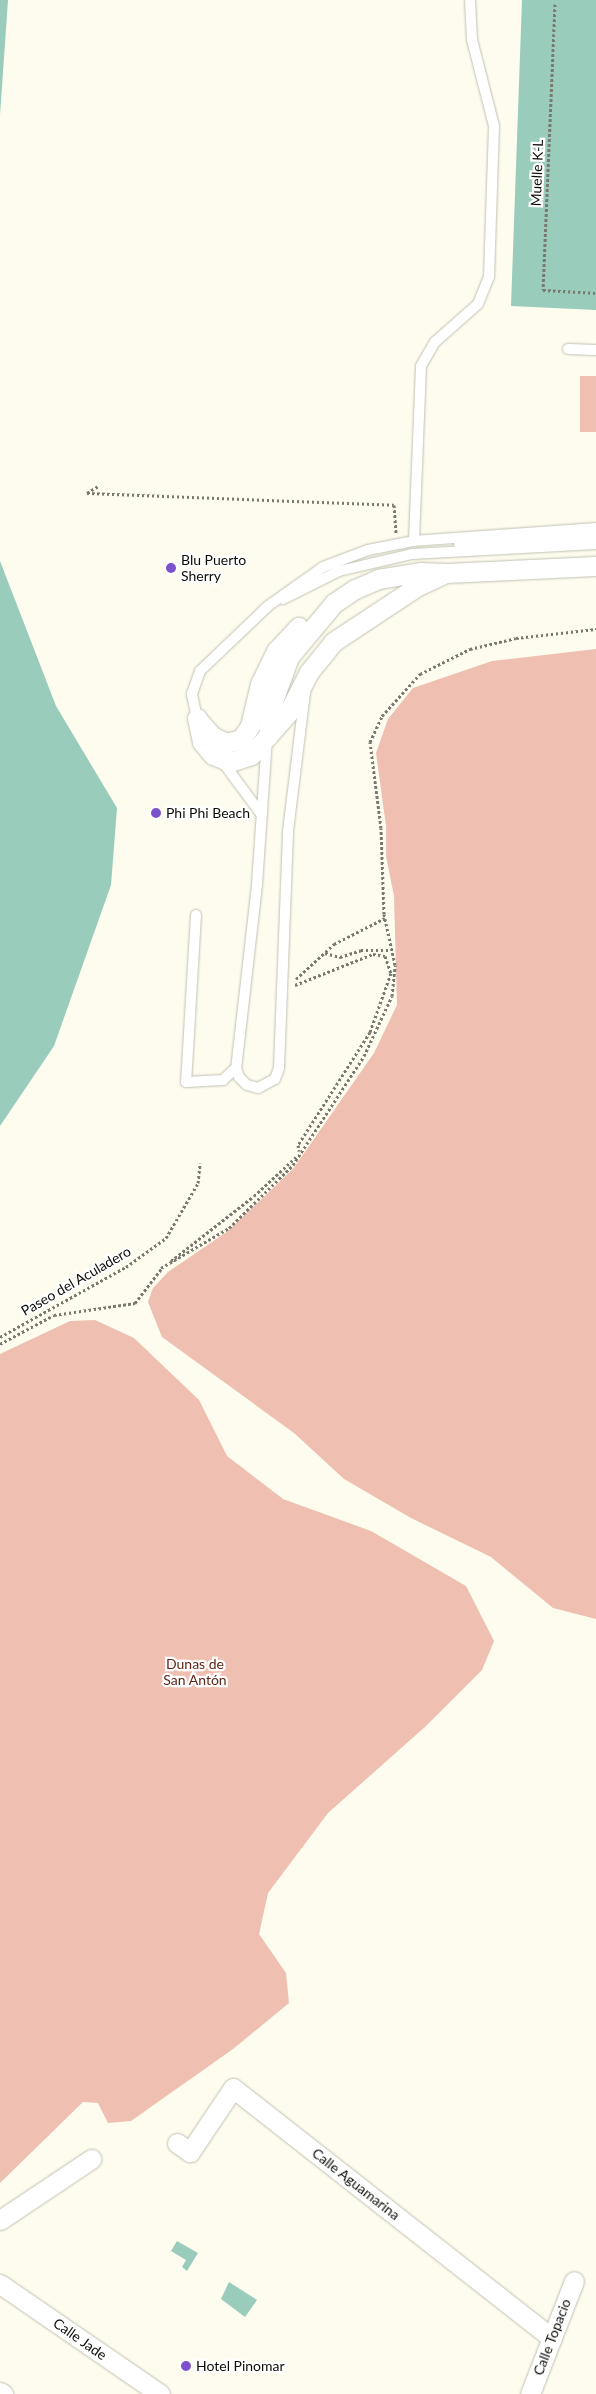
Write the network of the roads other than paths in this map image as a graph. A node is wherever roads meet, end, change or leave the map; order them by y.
1 (470, 0) edge
2 (568, 349) dead end
3 (596, 350) edge
4 (596, 528) edge
5 (596, 535) edge
6 (414, 541) junction
7 (596, 544) edge
8 (445, 546) junction
9 (455, 552) junction
10 (596, 566) edge
11 (339, 571) junction
12 (446, 573) junction
13 (334, 603) junction
14 (268, 606) junction
15 (309, 672) junction
16 (197, 718) junction
17 (268, 736) junction
18 (220, 758) junction
19 (262, 815) junction
20 (196, 915) dead end
21 (236, 1068) junction
22 (177, 2143) dead end
23 (91, 2160) dead end
24 (0, 2220) edge
25 (574, 2281) dead end
26 (0, 2284) edge
27 (552, 2338) junction
28 (0, 2392) edge
29 (3, 2394) edge
30 (160, 2394) edge
31 (530, 2394) edge

1 - 6 lane
2 - 3 lane
4 - 6 lane
5 - 8 lane
6 - 8 lane
6 - 11 lane
6 - 14 lane
7 - 9 lane
8 - 9 lane
9 - 11 lane
10 - 12 street
11 - 14 lane
12 - 13 street
12 - 15 street
13 - 16 street
13 - 17 street
14 - 16 lane
15 - 17 street
15 - 21 lane
16 - 18 street
17 - 18 street
17 - 19 lane
18 - 19 lane
19 - 21 lane
20 - 21 lane
22 - 27 street, Calle Aguamarina
23 - 24 street
25 - 27 street, Calle Topacio
26 - 30 street, Calle Jade
27 - 31 street, Calle Topacio
28 - 29 street

